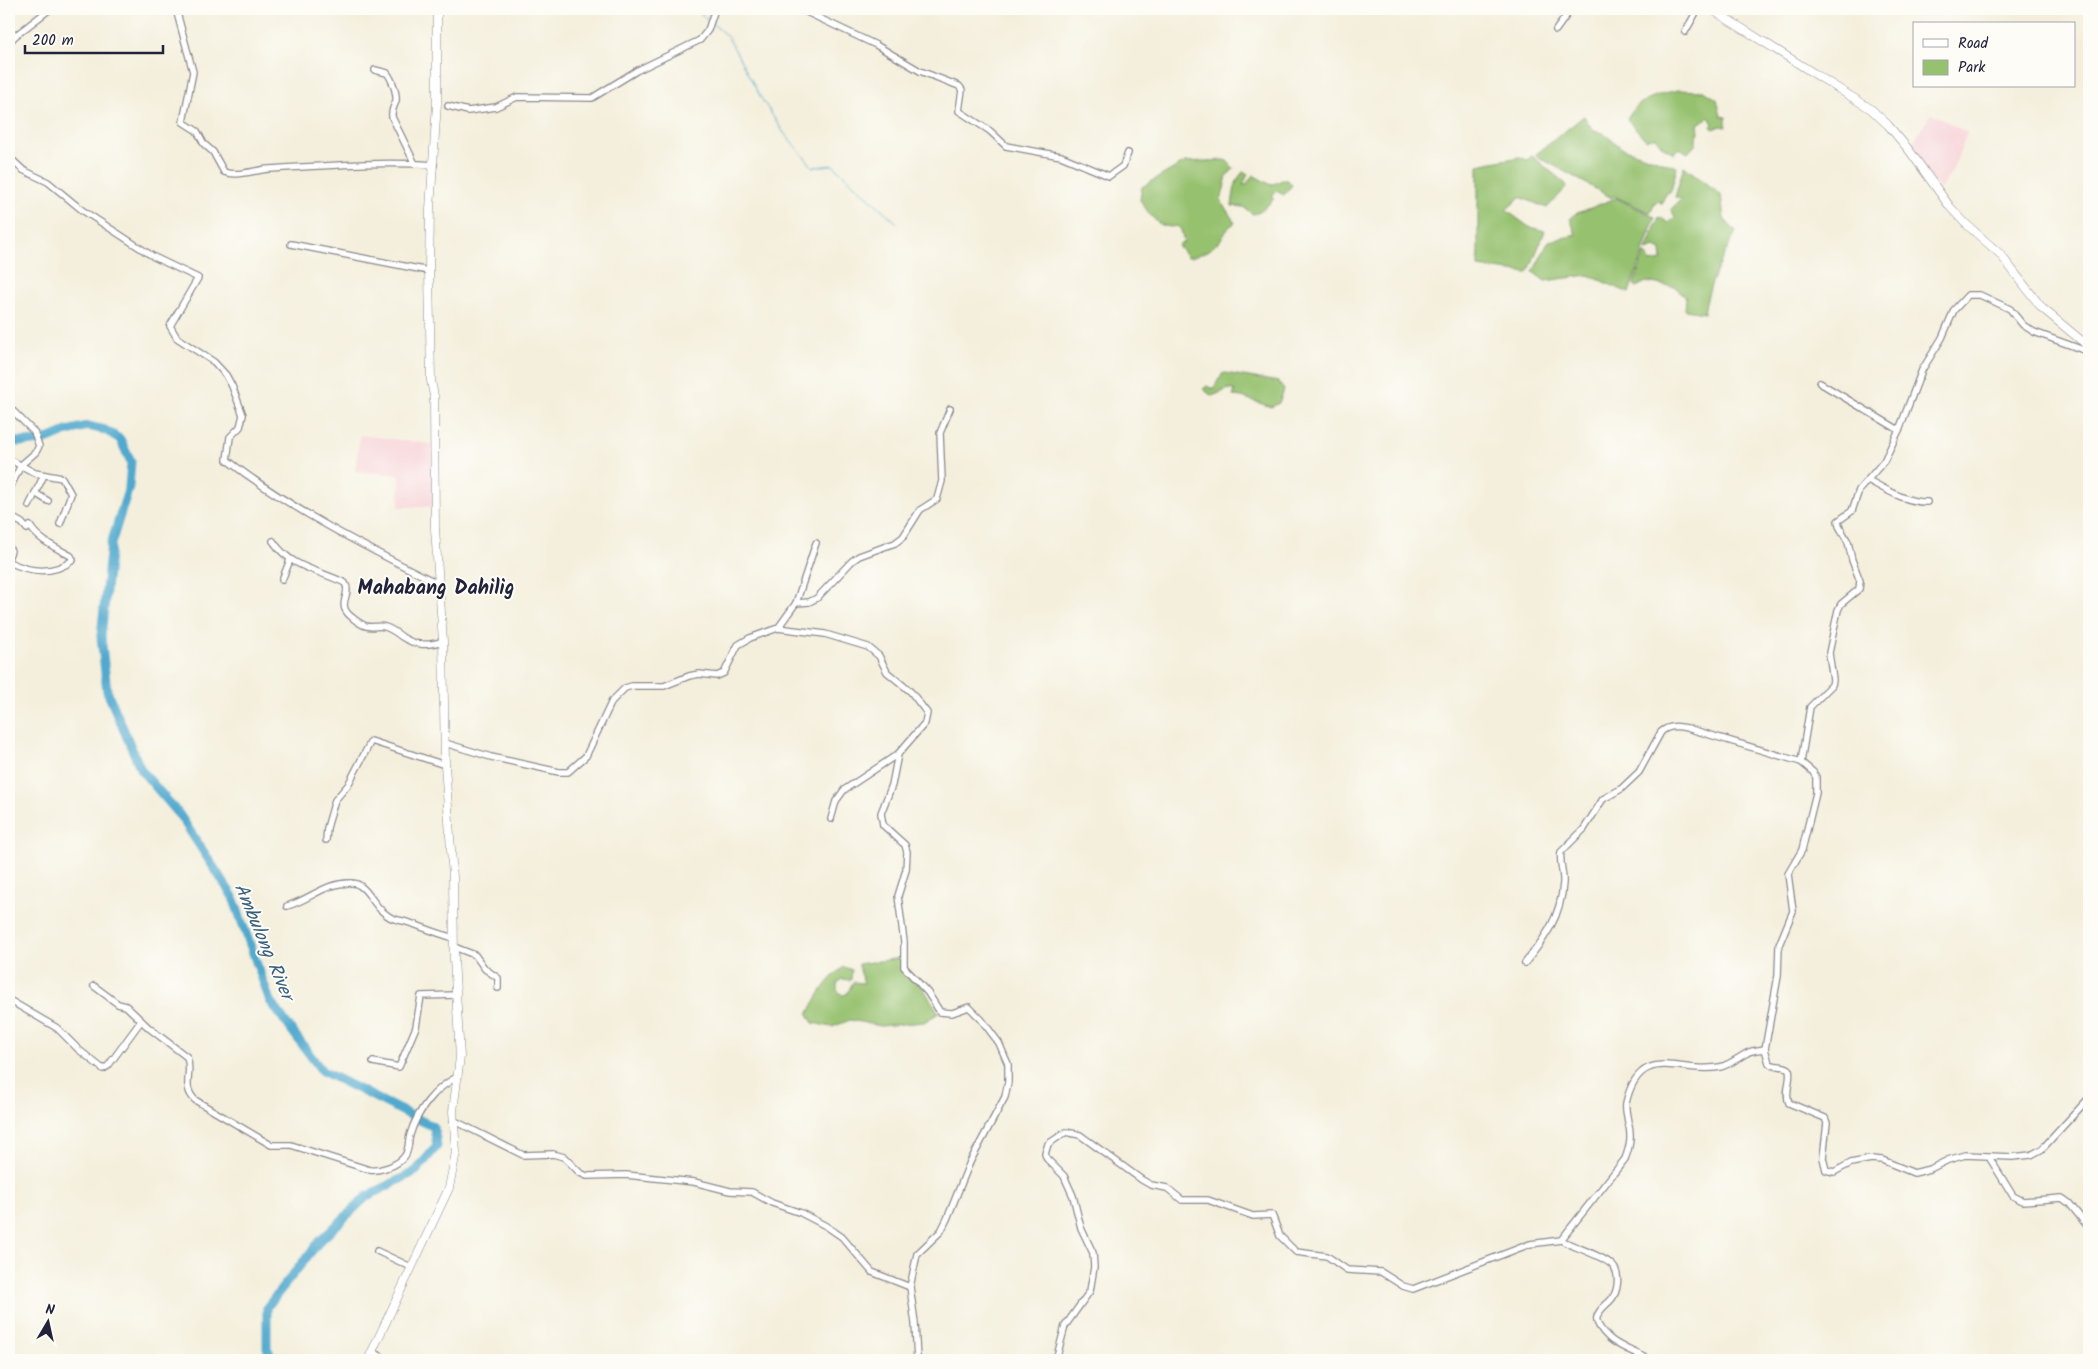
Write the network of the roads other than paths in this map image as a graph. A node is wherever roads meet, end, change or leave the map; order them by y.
1 (50, 9) edge
2 (176, 9) edge
3 (437, 9) edge
4 (715, 9) edge
5 (800, 9) edge
6 (1571, 9) edge
7 (1698, 9) edge
8 (1711, 9) edge
9 (1556, 30) dead end
10 (1685, 32) dead end
11 (9, 43) edge
12 (375, 70) dead end
13 (443, 105) junction
14 (1128, 152) dead end
15 (9, 157) edge
16 (415, 164) junction
17 (434, 165) junction
18 (291, 244) dead end
19 (429, 271) junction
20 (2089, 347) edge
21 (1820, 383) dead end
22 (9, 407) edge
23 (950, 408) dead end
24 (1899, 430) junction
25 (9, 459) edge
26 (20, 467) junction
27 (44, 475) junction
28 (1868, 480) junction
29 (9, 490) edge
30 (35, 493) junction
31 (48, 501) dead end
32 (1927, 502) dead end
33 (29, 506) dead end
34 (9, 516) edge
35 (60, 524) dead end
36 (273, 541) dead end
37 (816, 543) dead end
38 (9, 547) edge
39 (9, 556) edge
40 (290, 560) junction
41 (9, 562) edge
42 (282, 580) dead end
43 (439, 584) junction
44 (796, 604) junction
45 (778, 628) junction
46 (443, 641) junction
47 (445, 743) junction
48 (898, 754) junction
49 (1801, 762) junction
50 (445, 765) junction
51 (831, 819) dead end
52 (326, 840) dead end
53 (287, 906) dead end
54 (454, 943) junction
55 (1525, 963) dead end
56 (94, 986) dead end
57 (498, 988) dead end
58 (456, 995) junction
59 (9, 1000) edge
60 (141, 1021) junction
61 (1765, 1049) junction
62 (373, 1062) dead end
63 (457, 1077) junction
64 (2089, 1098) edge
65 (453, 1120) junction
66 (1990, 1157) junction
67 (2089, 1228) edge
68 (1561, 1240) junction
69 (377, 1251) dead end
70 (411, 1266) junction
71 (910, 1287) junction
72 (372, 1352) junction
73 (368, 1360) edge
74 (389, 1360) edge
75 (917, 1360) edge
76 (1056, 1360) edge
77 (1649, 1360) edge

1 - 11 street
2 - 16 street
3 - 13 street
4 - 13 street
5 - 14 street
6 - 9 street
7 - 10 street
8 - 20 street
12 - 16 street
13 - 17 street
15 - 43 street
16 - 17 street
17 - 19 street
18 - 19 street
19 - 43 street
20 - 24 street
21 - 24 street
22 - 26 street
23 - 44 street
24 - 28 street
25 - 26 street
26 - 27 street
26 - 29 street
27 - 30 street
27 - 35 street
28 - 32 street
28 - 49 street
30 - 31 street
30 - 33 street
34 - 41 street
36 - 40 street
37 - 44 street
38 - 39 street
40 - 42 street
40 - 46 street
43 - 46 street
44 - 45 street
45 - 47 street
45 - 48 street
46 - 47 street
47 - 50 street
48 - 51 street
48 - 71 street
49 - 55 street
49 - 61 street
50 - 52 street
50 - 54 street
53 - 54 street
54 - 57 street
54 - 58 street
56 - 60 street
58 - 62 street
58 - 63 street
59 - 60 street
60 - 63 street
61 - 66 street
61 - 68 street
63 - 65 street
64 - 66 street
65 - 70 street
65 - 71 street
66 - 67 street
68 - 76 street
68 - 77 street
69 - 70 street
70 - 72 street
71 - 75 street
72 - 73 street
72 - 74 street

